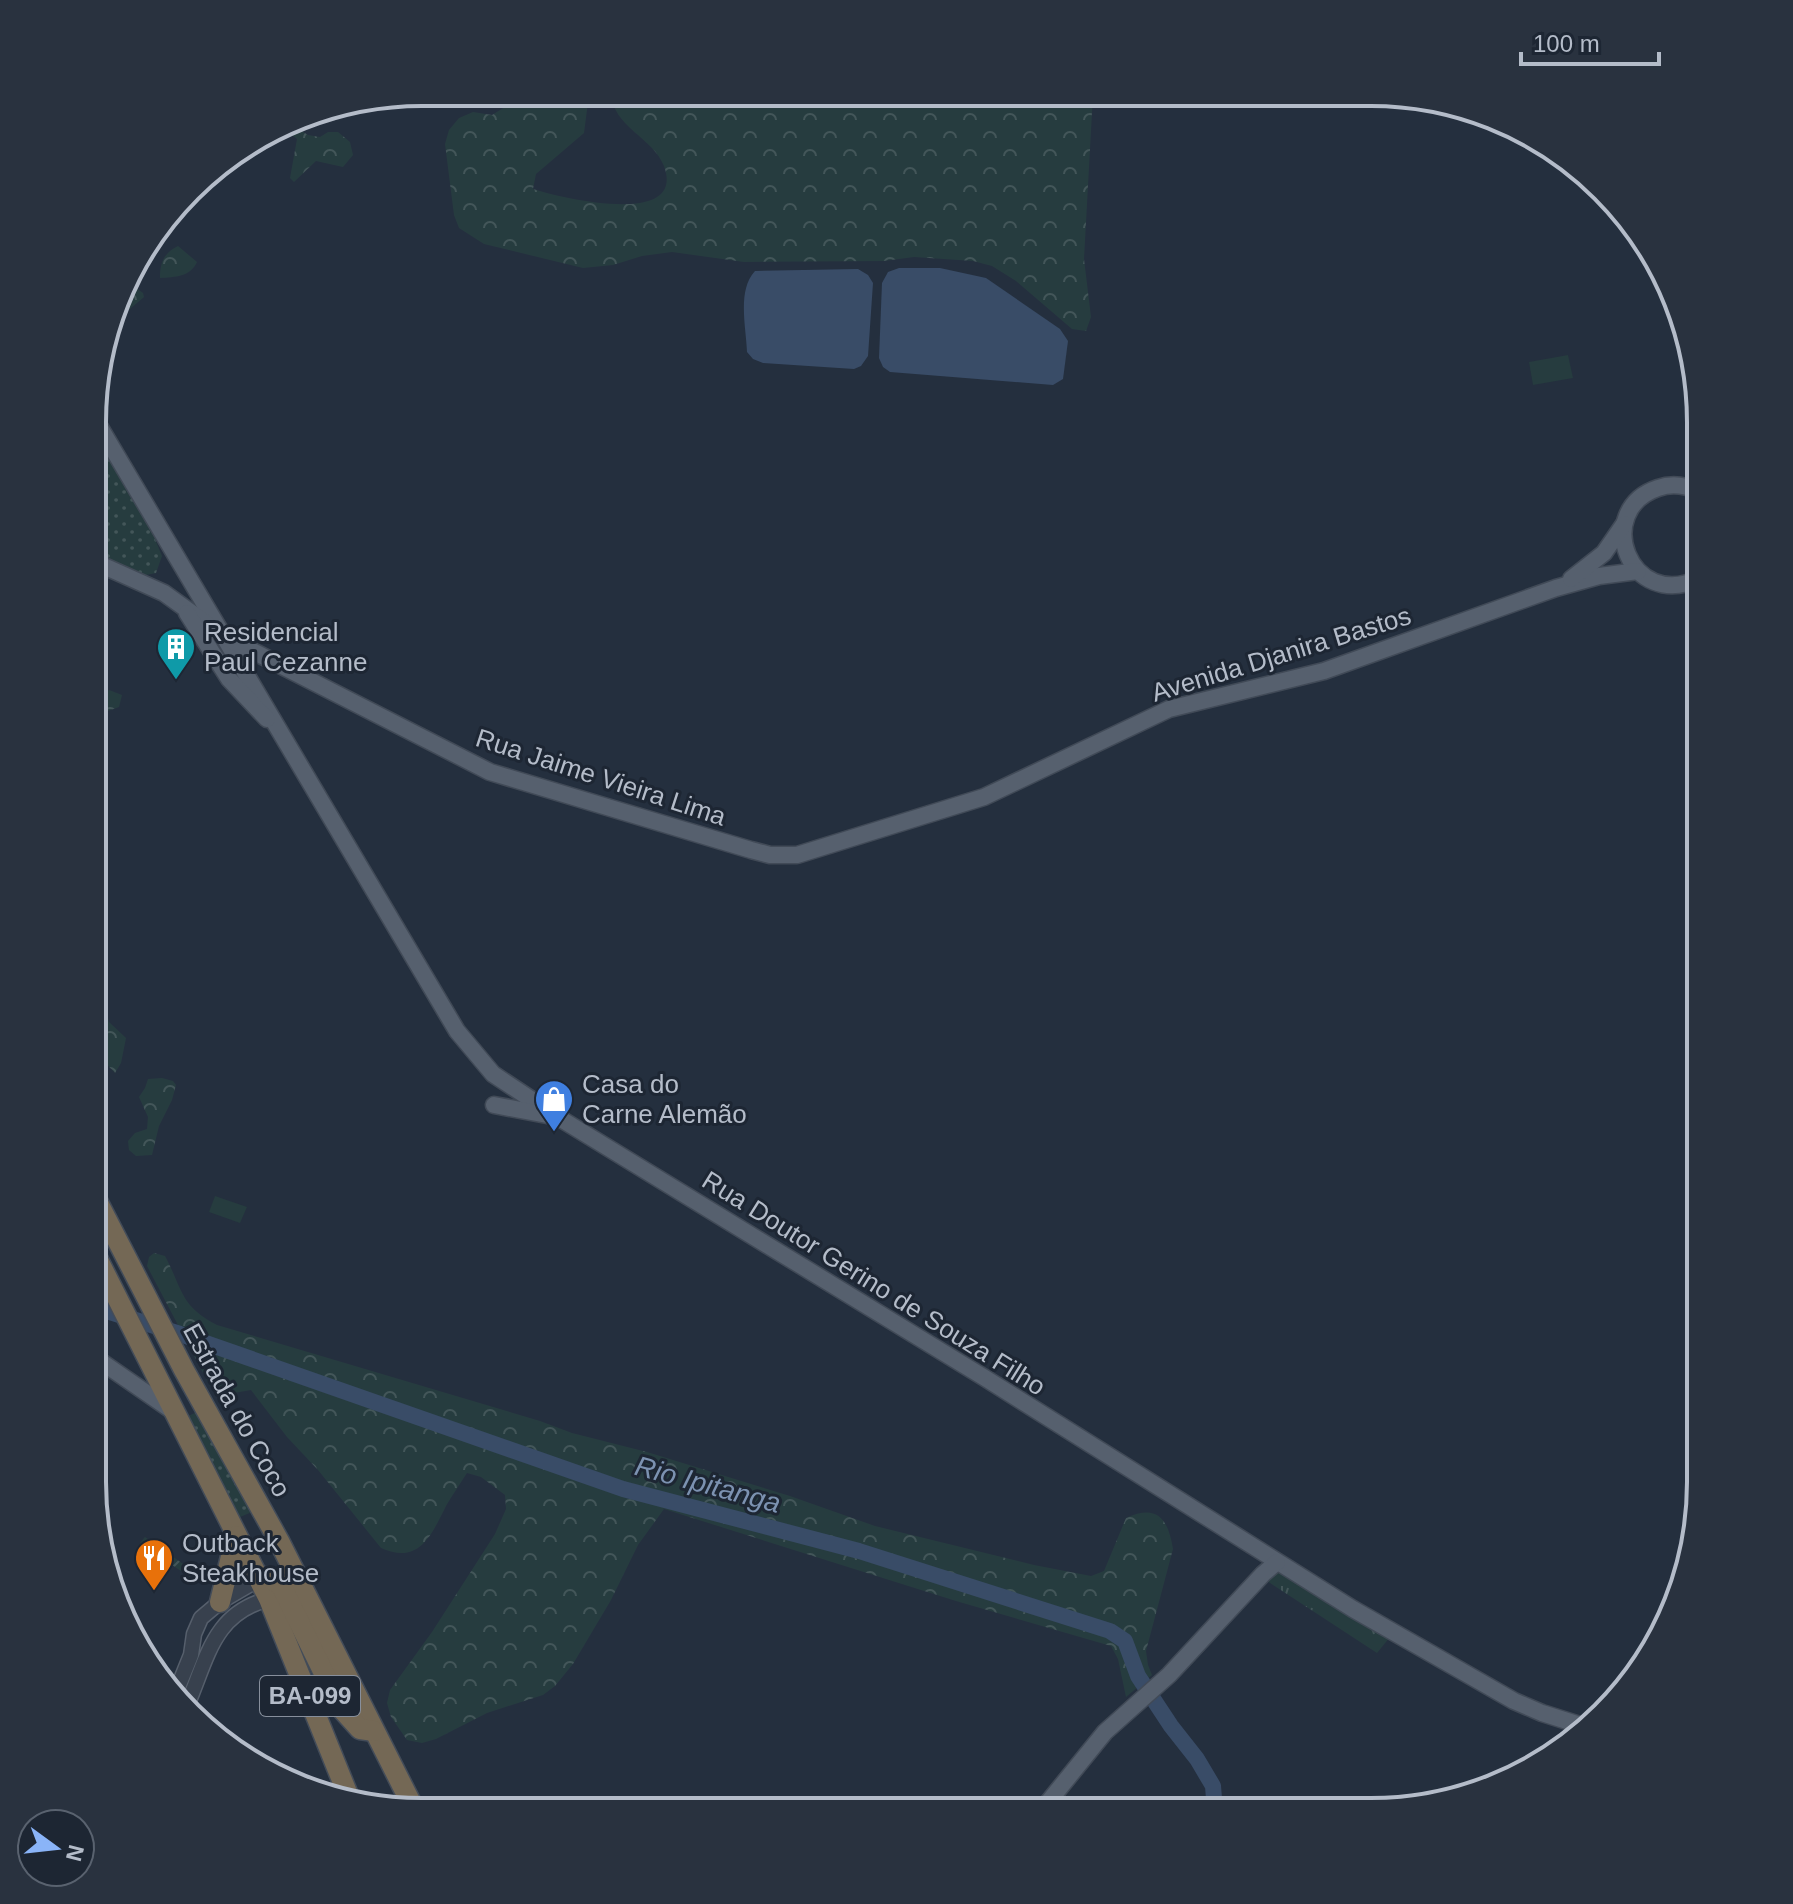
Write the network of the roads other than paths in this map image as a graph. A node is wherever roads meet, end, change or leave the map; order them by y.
1 (106, 437) edge
2 (1687, 488) edge
3 (1625, 523) junction
4 (106, 567) edge
5 (1638, 571) junction
6 (1687, 584) edge
7 (1556, 588) junction
8 (184, 608) junction
9 (225, 637) junction
10 (280, 731) junction
11 (797, 855) joint
12 (494, 1105) dead end
13 (556, 1116) junction
14 (106, 1218) edge
15 (106, 1281) edge
16 (106, 1365) edge
17 (174, 1412) junction
18 (236, 1536) junction
19 (1270, 1558) junction
20 (259, 1579) junction
21 (269, 1599) junction
22 (212, 1608) junction
23 (221, 1627) junction
24 (179, 1684) edge
25 (191, 1697) edge
26 (1575, 1723) edge
27 (374, 1731) junction
28 (399, 1782) junction
29 (345, 1788) edge
30 (400, 1797) edge
31 (407, 1797) edge
32 (1051, 1798) edge

1 - 9 main road, Rua Doutor Gerino de Souza Filho
2 - 3 main road, Avenida Djanira Bastos
3 - 5 main road
3 - 7 main road, Avenida Djanira Bastos
4 - 8 main road, Rua Jaime Vieira Lima
5 - 6 main road
5 - 7 main road, Avenida Djanira Bastos
7 - 11 main road, Avenida Djanira Bastos
8 - 9 main road, Rua Jaime Vieira Lima
8 - 10 main road, Rua Doutor Gerino de Souza Filho
9 - 10 main road, Rua Doutor Gerino de Souza Filho
9 - 11 main road, Rua Jaime Vieira Lima
10 - 13 main road, Rua Doutor Gerino de Souza Filho
12 - 13 main road
13 - 19 main road, Rua Doutor Gerino de Souza Filho
14 - 27 highway, Estrada do Coco / BA-099
15 - 17 highway, Estrada do Coco / BA-099
16 - 17 main road
17 - 18 highway, Estrada do Coco / BA-099
18 - 20 highway, Estrada do Coco / BA-099
18 - 22 highway
19 - 26 main road, Rua Doutor Gerino de Souza Filho
19 - 32 main road
20 - 21 highway, Estrada do Coco / BA-099
20 - 22 street
20 - 27 highway
21 - 23 street
21 - 29 highway, Estrada do Coco / BA-099
22 - 23 street
22 - 24 street
23 - 25 street
27 - 28 highway, Estrada do Coco / BA-099
28 - 30 highway
28 - 31 highway, Estrada do Coco / BA-099

